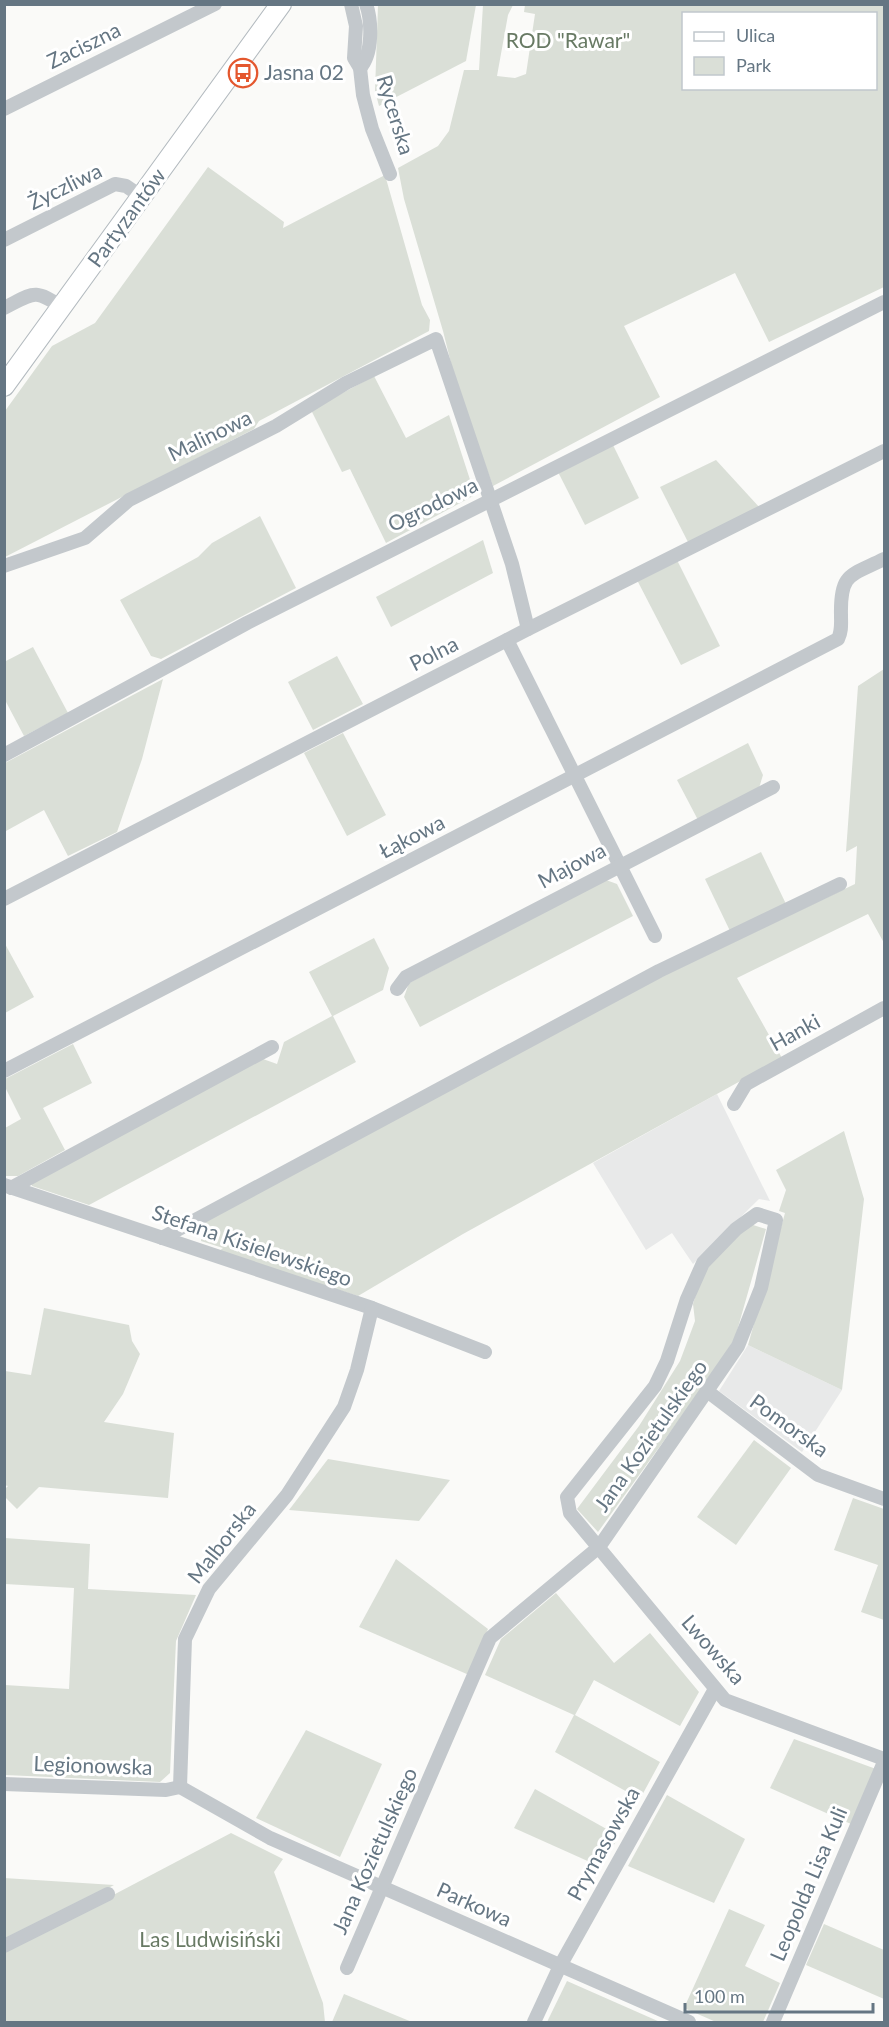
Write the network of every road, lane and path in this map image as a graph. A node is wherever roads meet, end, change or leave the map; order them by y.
1 (215, 4) edge
2 (281, 4) edge
3 (297, 4) edge
4 (351, 4) edge
5 (366, 4) edge
6 (250, 49) junction
7 (360, 68) junction
8 (4, 109) edge
9 (390, 174) dead end
10 (142, 197) junction
11 (4, 240) edge
12 (885, 302) edge
13 (62, 307) junction
14 (4, 308) edge
15 (4, 386) edge
16 (885, 451) edge
17 (492, 500) junction
18 (885, 559) edge
19 (4, 566) edge
20 (528, 629) junction
21 (507, 640) junction
22 (4, 755) edge
23 (575, 777) junction
24 (772, 787) dead end
25 (618, 865) junction
26 (840, 884) dead end
27 (4, 899) edge
28 (655, 936) dead end
29 (397, 988) dead end
30 (885, 1008) edge
31 (272, 1047) dead end
32 (4, 1071) edge
33 (734, 1104) dead end
34 (8, 1187) edge
35 (162, 1238) junction
36 (372, 1308) junction
37 (484, 1352) dead end
38 (707, 1391) junction
39 (567, 1497) joint
40 (885, 1499) edge
41 (599, 1547) junction
42 (715, 1689) junction
43 (885, 1760) edge
44 (4, 1784) edge
45 (180, 1787) junction
46 (382, 1888) junction
47 (108, 1894) dead end
48 (4, 1946) edge
49 (561, 1966) junction
50 (346, 1968) dead end
51 (534, 2022) edge
52 (689, 2022) edge
53 (773, 2022) edge

1 - 8 street, Zaciszna
2 - 6 street, Partyzantów
3 - 6 street, Partyzantów
4 - 7 street, Rycerska
5 - 7 street, Rycerska
6 - 10 street, Partyzantów
7 - 9 street, Rycerska
10 - 11 street, Życzliwa
10 - 13 street, Partyzantów
12 - 17 street, Ogrodowa
13 - 14 street
13 - 15 street, Partyzantów
16 - 20 street, Polna
17 - 19 street, Malinowa
17 - 20 street
17 - 22 street, Ogrodowa
18 - 23 street, Łąkowa
20 - 21 street, Polna
21 - 23 street
21 - 27 street, Polna
23 - 25 street
23 - 32 street, Łąkowa
24 - 25 street, Majowa
25 - 28 street
25 - 29 street, Majowa
26 - 35 street
30 - 33 street, Hanki
31 - 34 street
34 - 35 street, Stefana Kisielewskiego
35 - 36 street, Stefana Kisielewskiego
36 - 37 street, Stefana Kisielewskiego
36 - 45 street, Malborska
38 - 39 street, Jana Kozietulskiego
38 - 40 street, Pomorska
38 - 41 street, Jana Kozietulskiego
39 - 41 street, Lwowska
41 - 42 street, Lwowska
41 - 46 street, Jana Kozietulskiego
42 - 43 street, Lwowska
42 - 49 street, Prymasowska
43 - 53 street, Leopolda Lisa Kuli
44 - 45 street, Legionowska
45 - 46 street, Parkowa
46 - 49 street, Parkowa
46 - 50 street, Jana Kozietulskiego
47 - 48 street
49 - 51 street, Prymasowska
49 - 52 street, Parkowa

